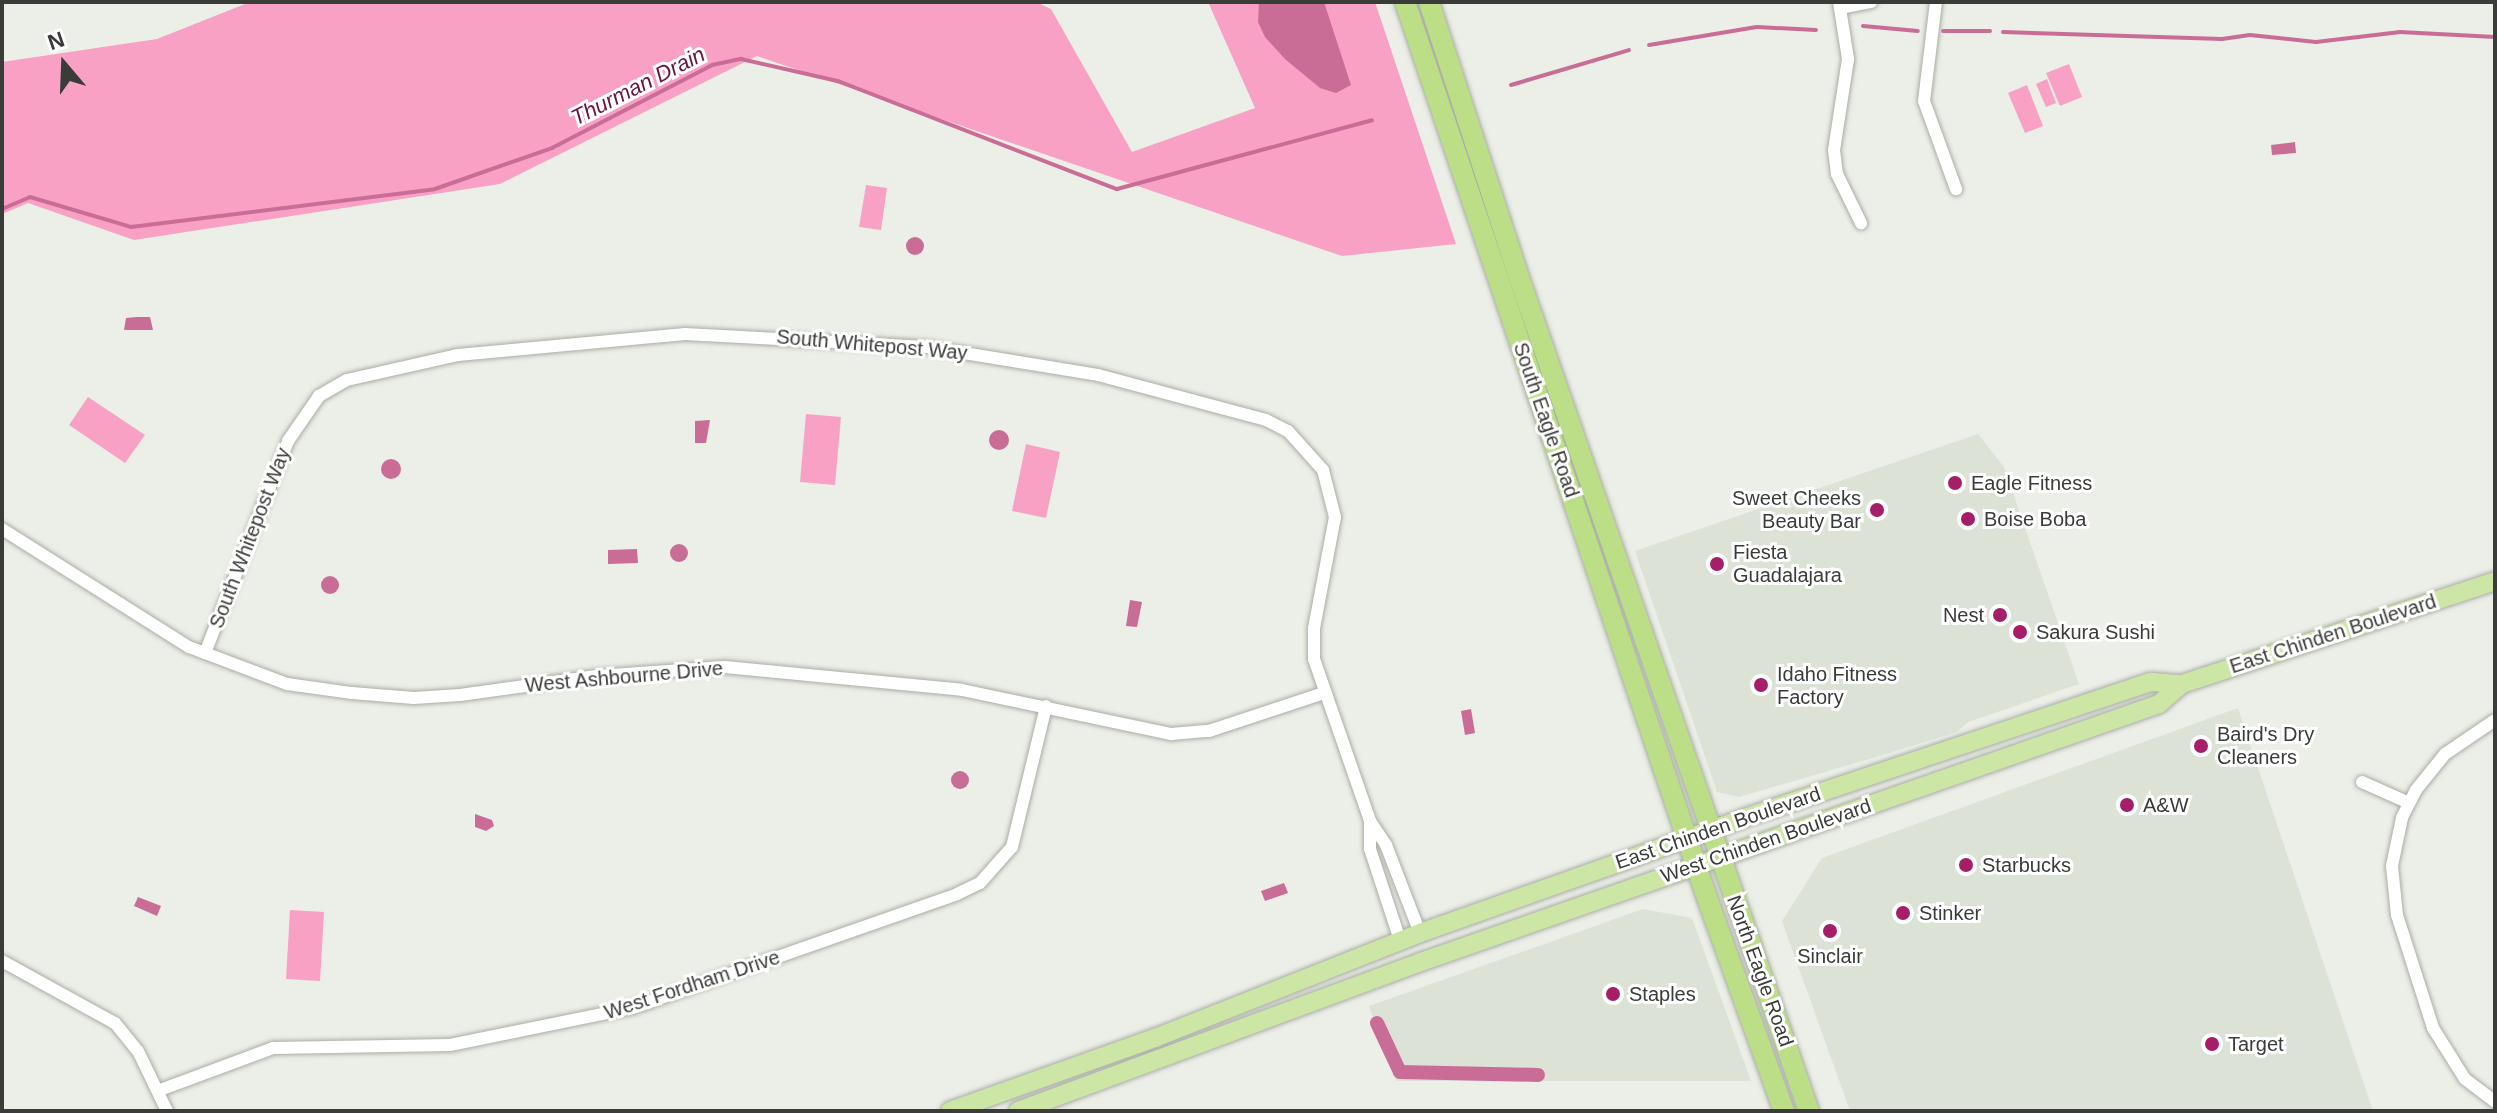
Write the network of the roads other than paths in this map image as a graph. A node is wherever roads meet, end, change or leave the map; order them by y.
1 (1405, 2) edge
2 (1417, 2) edge
3 (1429, 2) edge
4 (1871, 2) edge
5 (1936, 2) edge
6 (1840, 5) edge
7 (1453, 73) junction
8 (1437, 97) junction
9 (1956, 189) dead end
10 (1861, 223) dead end
11 (1528, 302) junction
12 (2, 529) edge
13 (2495, 581) edge
14 (205, 653) junction
15 (2182, 684) junction
16 (1324, 693) junction
17 (2101, 698) junction
18 (1046, 706) junction
19 (2495, 720) edge
20 (2010, 757) junction
21 (2362, 782) dead end
22 (2409, 803) junction
23 (1370, 821) junction
24 (1711, 830) junction
25 (1687, 838) junction
26 (1720, 857) junction
27 (1696, 865) junction
28 (1420, 933) junction
29 (1400, 940) junction
30 (2, 961) edge
31 (160, 1090) junction
32 (982, 1100) junction
33 (2495, 1102) edge
34 (167, 1111) edge
35 (950, 1111) edge
36 (964, 1111) edge
37 (1018, 1111) edge
38 (1784, 1111) edge
39 (1809, 1111) edge

1 - 8 highway, South Eagle Road
2 - 7 highway
3 - 7 highway, South Eagle Road
4 - 6 street
5 - 9 street
6 - 10 street
7 - 11 highway, South Eagle Road
8 - 11 highway
8 - 25 highway, South Eagle Road
11 - 24 highway, South Eagle Road
12 - 14 street, West Ashbourne Drive
13 - 15 main road, East Chinden Boulevard
14 - 16 street, South Whitepost Way
14 - 18 street, West Ashbourne Drive
15 - 17 main road, East Chinden Boulevard
15 - 20 main road, West Chinden Boulevard
16 - 18 street, West Ashbourne Drive
16 - 23 street, South Whitepost Way
17 - 20 main road
17 - 24 main road, East Chinden Boulevard
18 - 31 street, West Fordham Drive
19 - 22 street
20 - 26 main road, West Chinden Boulevard
21 - 22 street
22 - 33 street
23 - 28 street, South Whitepost Way
23 - 29 street, South Whitepost Way
24 - 25 main road, East Chinden Boulevard
24 - 26 highway, North Eagle Road
25 - 27 highway, North Eagle Road
25 - 28 main road, East Chinden Boulevard
26 - 27 main road, West Chinden Boulevard
26 - 39 highway, North Eagle Road
27 - 37 main road, West Chinden Boulevard
27 - 38 highway, North Eagle Road
28 - 29 main road, East Chinden Boulevard
29 - 32 main road, East Chinden Boulevard
30 - 31 street
31 - 34 street
32 - 35 main road, East Chinden Boulevard
32 - 36 main road

